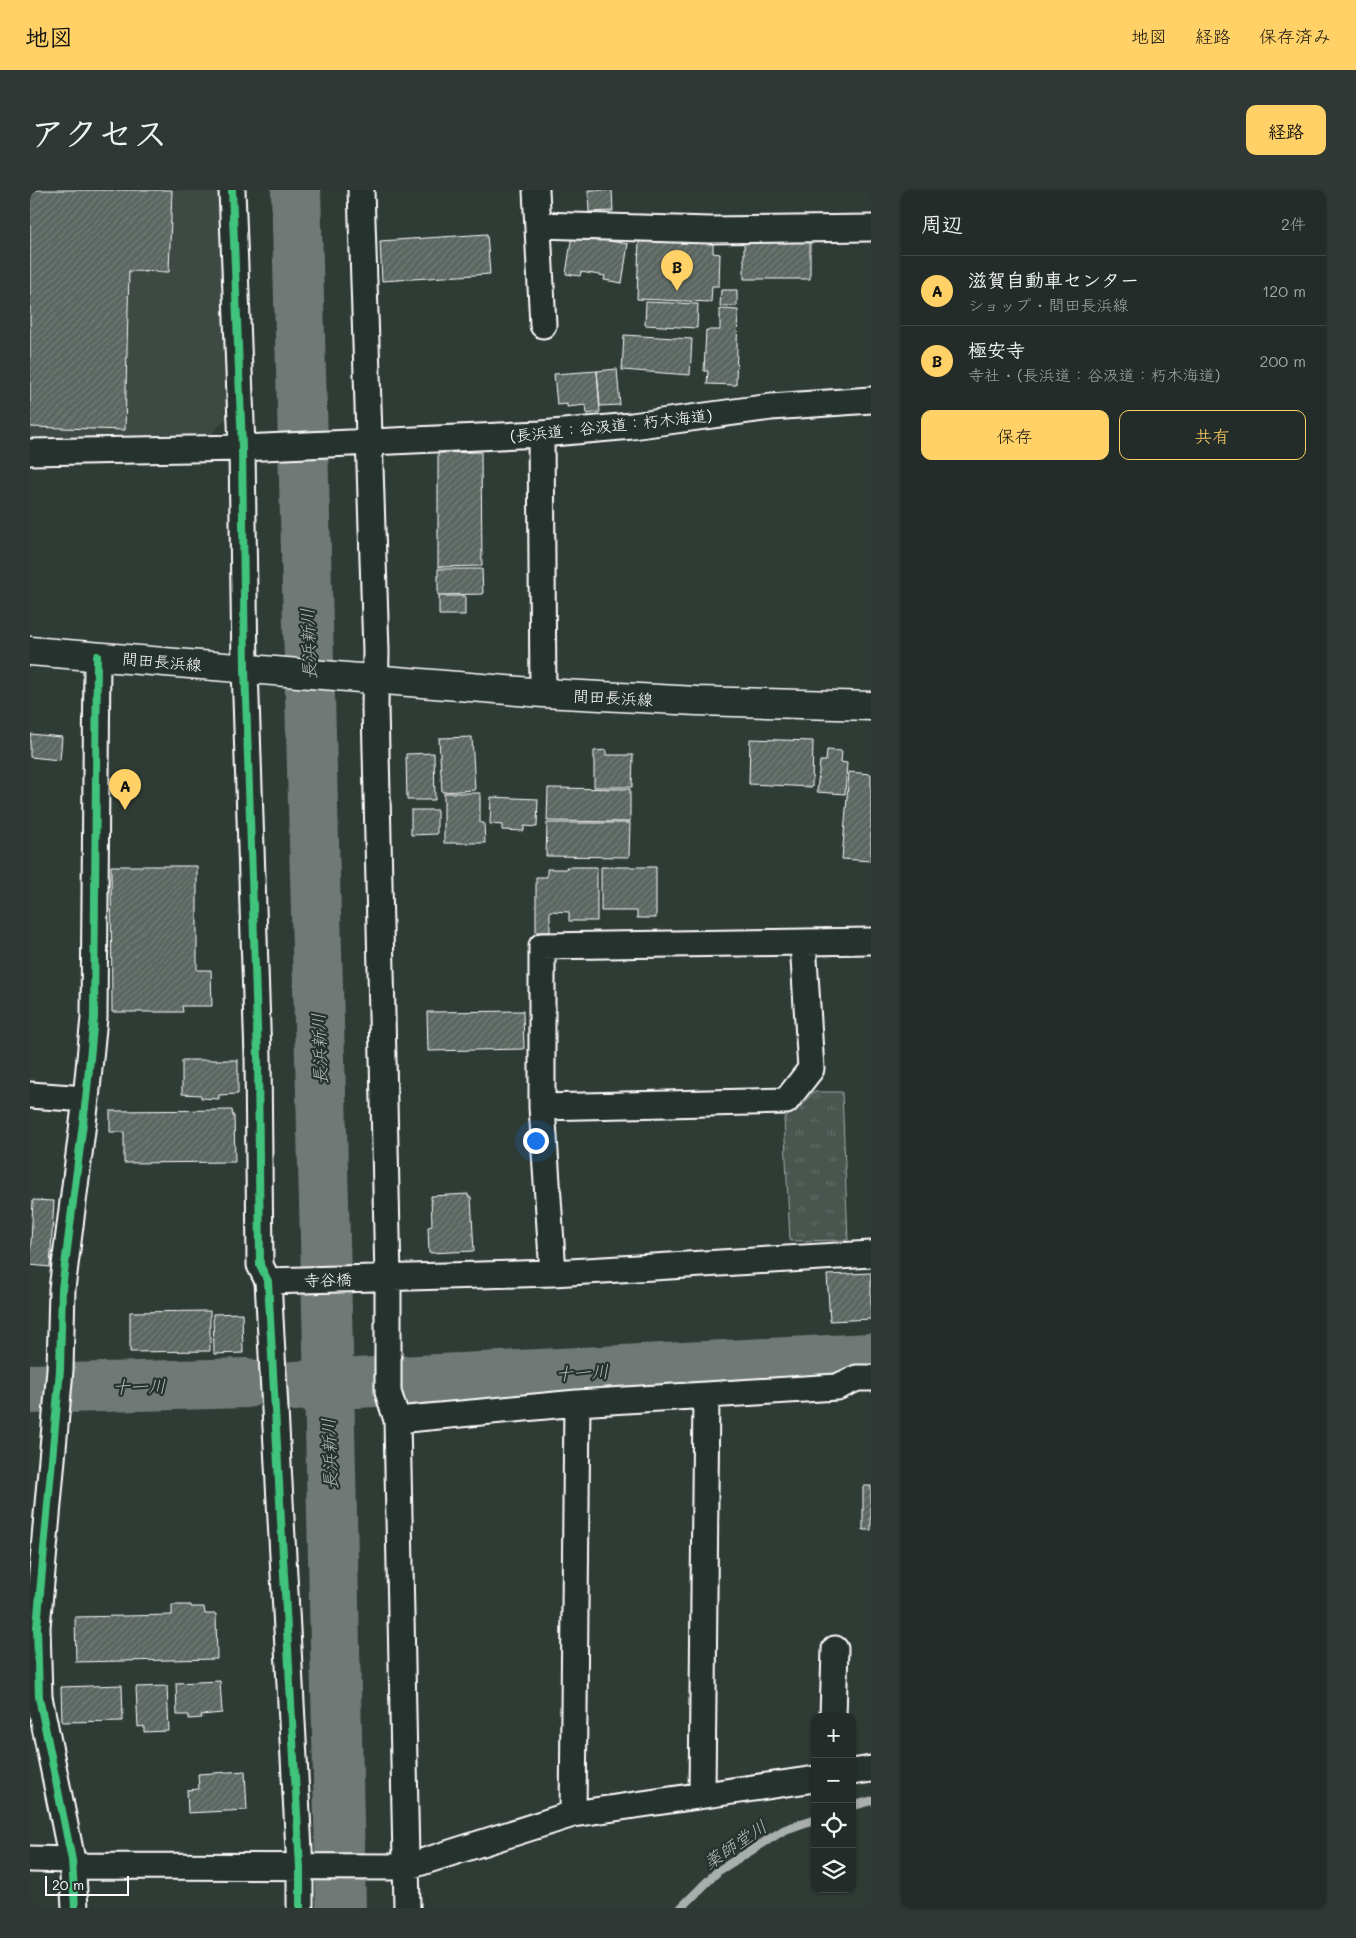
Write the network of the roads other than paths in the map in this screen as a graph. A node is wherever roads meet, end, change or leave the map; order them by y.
1 (232, 190) edge
2 (361, 190) edge
3 (536, 190) edge
4 (538, 225) junction
5 (871, 228) edge
6 (543, 325) dead end
7 (871, 400) edge
8 (541, 434) junction
9 (360, 443) junction
10 (249, 448) junction
11 (30, 452) edge
12 (30, 651) edge
13 (97, 656) junction
14 (254, 669) junction
15 (365, 678) junction
16 (543, 693) junction
17 (871, 706) edge
18 (871, 941) edge
19 (803, 943) junction
20 (30, 1095) edge
21 (86, 1099) junction
22 (542, 1107) junction
23 (871, 1254) edge
24 (553, 1273) junction
25 (381, 1278) junction
26 (275, 1280) junction
27 (871, 1378) edge
28 (706, 1395) junction
29 (576, 1403) junction
30 (397, 1420) junction
31 (835, 1649) dead end
32 (833, 1713) edge
33 (871, 1769) edge
34 (856, 1771) edge
35 (811, 1779) edge
36 (702, 1794) junction
37 (573, 1814) junction
38 (30, 1859) edge
39 (72, 1863) junction
40 (406, 1867) junction
41 (300, 1868) junction
42 (75, 1908) edge
43 (300, 1908) edge
44 (407, 1908) edge

1 - 10 street
2 - 9 street
3 - 4 street
4 - 5 street
4 - 6 street
7 - 8 street, (長浜道：谷汲道：朽木海道)
8 - 9 street, (長浜道：谷汲道：朽木海道)
8 - 16 street
9 - 10 street, (長浜道：谷汲道：朽木海道)
9 - 15 street
10 - 11 street, (長浜道：谷汲道：朽木海道)
10 - 14 street
12 - 13 main road, 間田長浜線
13 - 14 main road, 間田長浜線
13 - 21 street
14 - 15 main road, 間田長浜線
14 - 26 street
15 - 16 main road, 間田長浜線
15 - 25 street
16 - 17 main road, 間田長浜線
18 - 19 street
19 - 22 street
19 - 22 street
20 - 21 street
21 - 39 street
22 - 24 street
23 - 24 street, 寺谷橋
24 - 25 street, 寺谷橋
25 - 26 street, 寺谷橋
25 - 30 street
26 - 41 street
27 - 28 street
28 - 29 street
28 - 36 street
29 - 30 street
29 - 37 street
30 - 40 street
31 - 32 street
33 - 34 street
35 - 36 street
36 - 37 street
37 - 40 street
38 - 39 street
39 - 41 street
39 - 42 street
40 - 41 street
40 - 44 street
41 - 43 street

